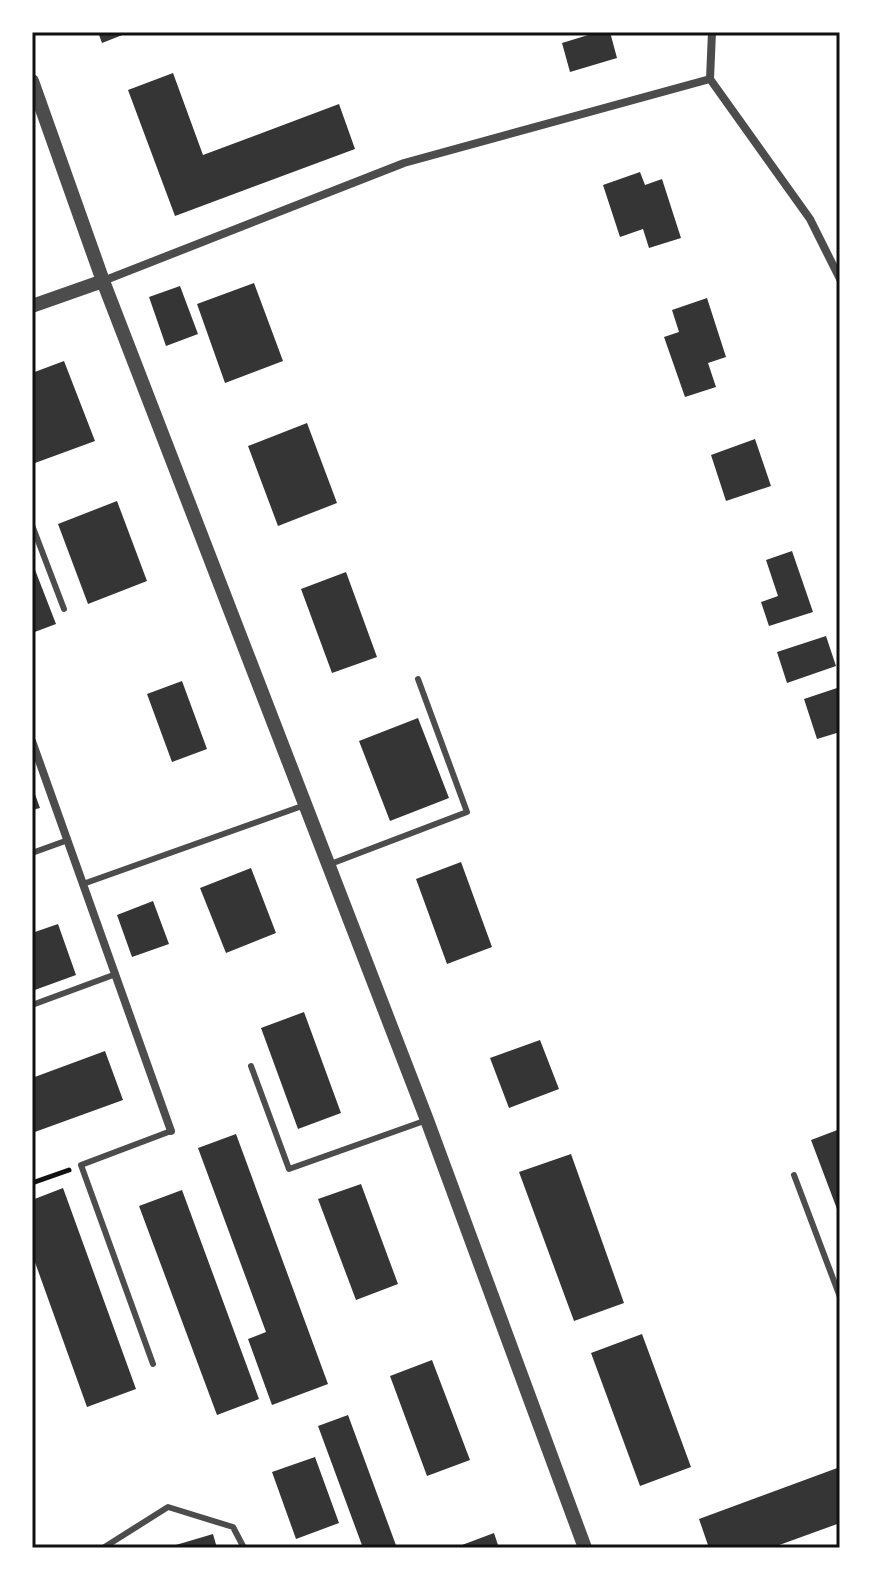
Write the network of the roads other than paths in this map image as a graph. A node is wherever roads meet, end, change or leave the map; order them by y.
1 (712, 32) edge
2 (710, 79) junction
3 (32, 81) edge
4 (840, 279) edge
5 (103, 281) junction
6 (32, 306) edge
7 (32, 525) edge
8 (64, 609) dead end
9 (418, 679) dead end
10 (32, 741) edge
11 (305, 805) junction
12 (68, 840) junction
13 (32, 853) edge
14 (328, 865) junction
15 (83, 884) junction
16 (116, 974) junction
17 (32, 1005) edge
18 (251, 1066) dead end
19 (427, 1120) junction
20 (171, 1131) joint
21 (794, 1175) dead end
22 (840, 1297) edge
23 (153, 1364) dead end
24 (103, 1548) edge
25 (244, 1548) edge
26 (585, 1548) edge

1 - 2 street
2 - 4 street
2 - 5 street
3 - 5 street
5 - 6 street
5 - 11 street
7 - 8 lane
9 - 14 lane
10 - 12 street
11 - 14 street
11 - 15 lane
12 - 13 lane
12 - 15 street
14 - 19 street
15 - 16 street
16 - 17 lane
16 - 20 street
18 - 19 lane
19 - 26 street
20 - 23 lane
21 - 22 lane
24 - 25 lane

